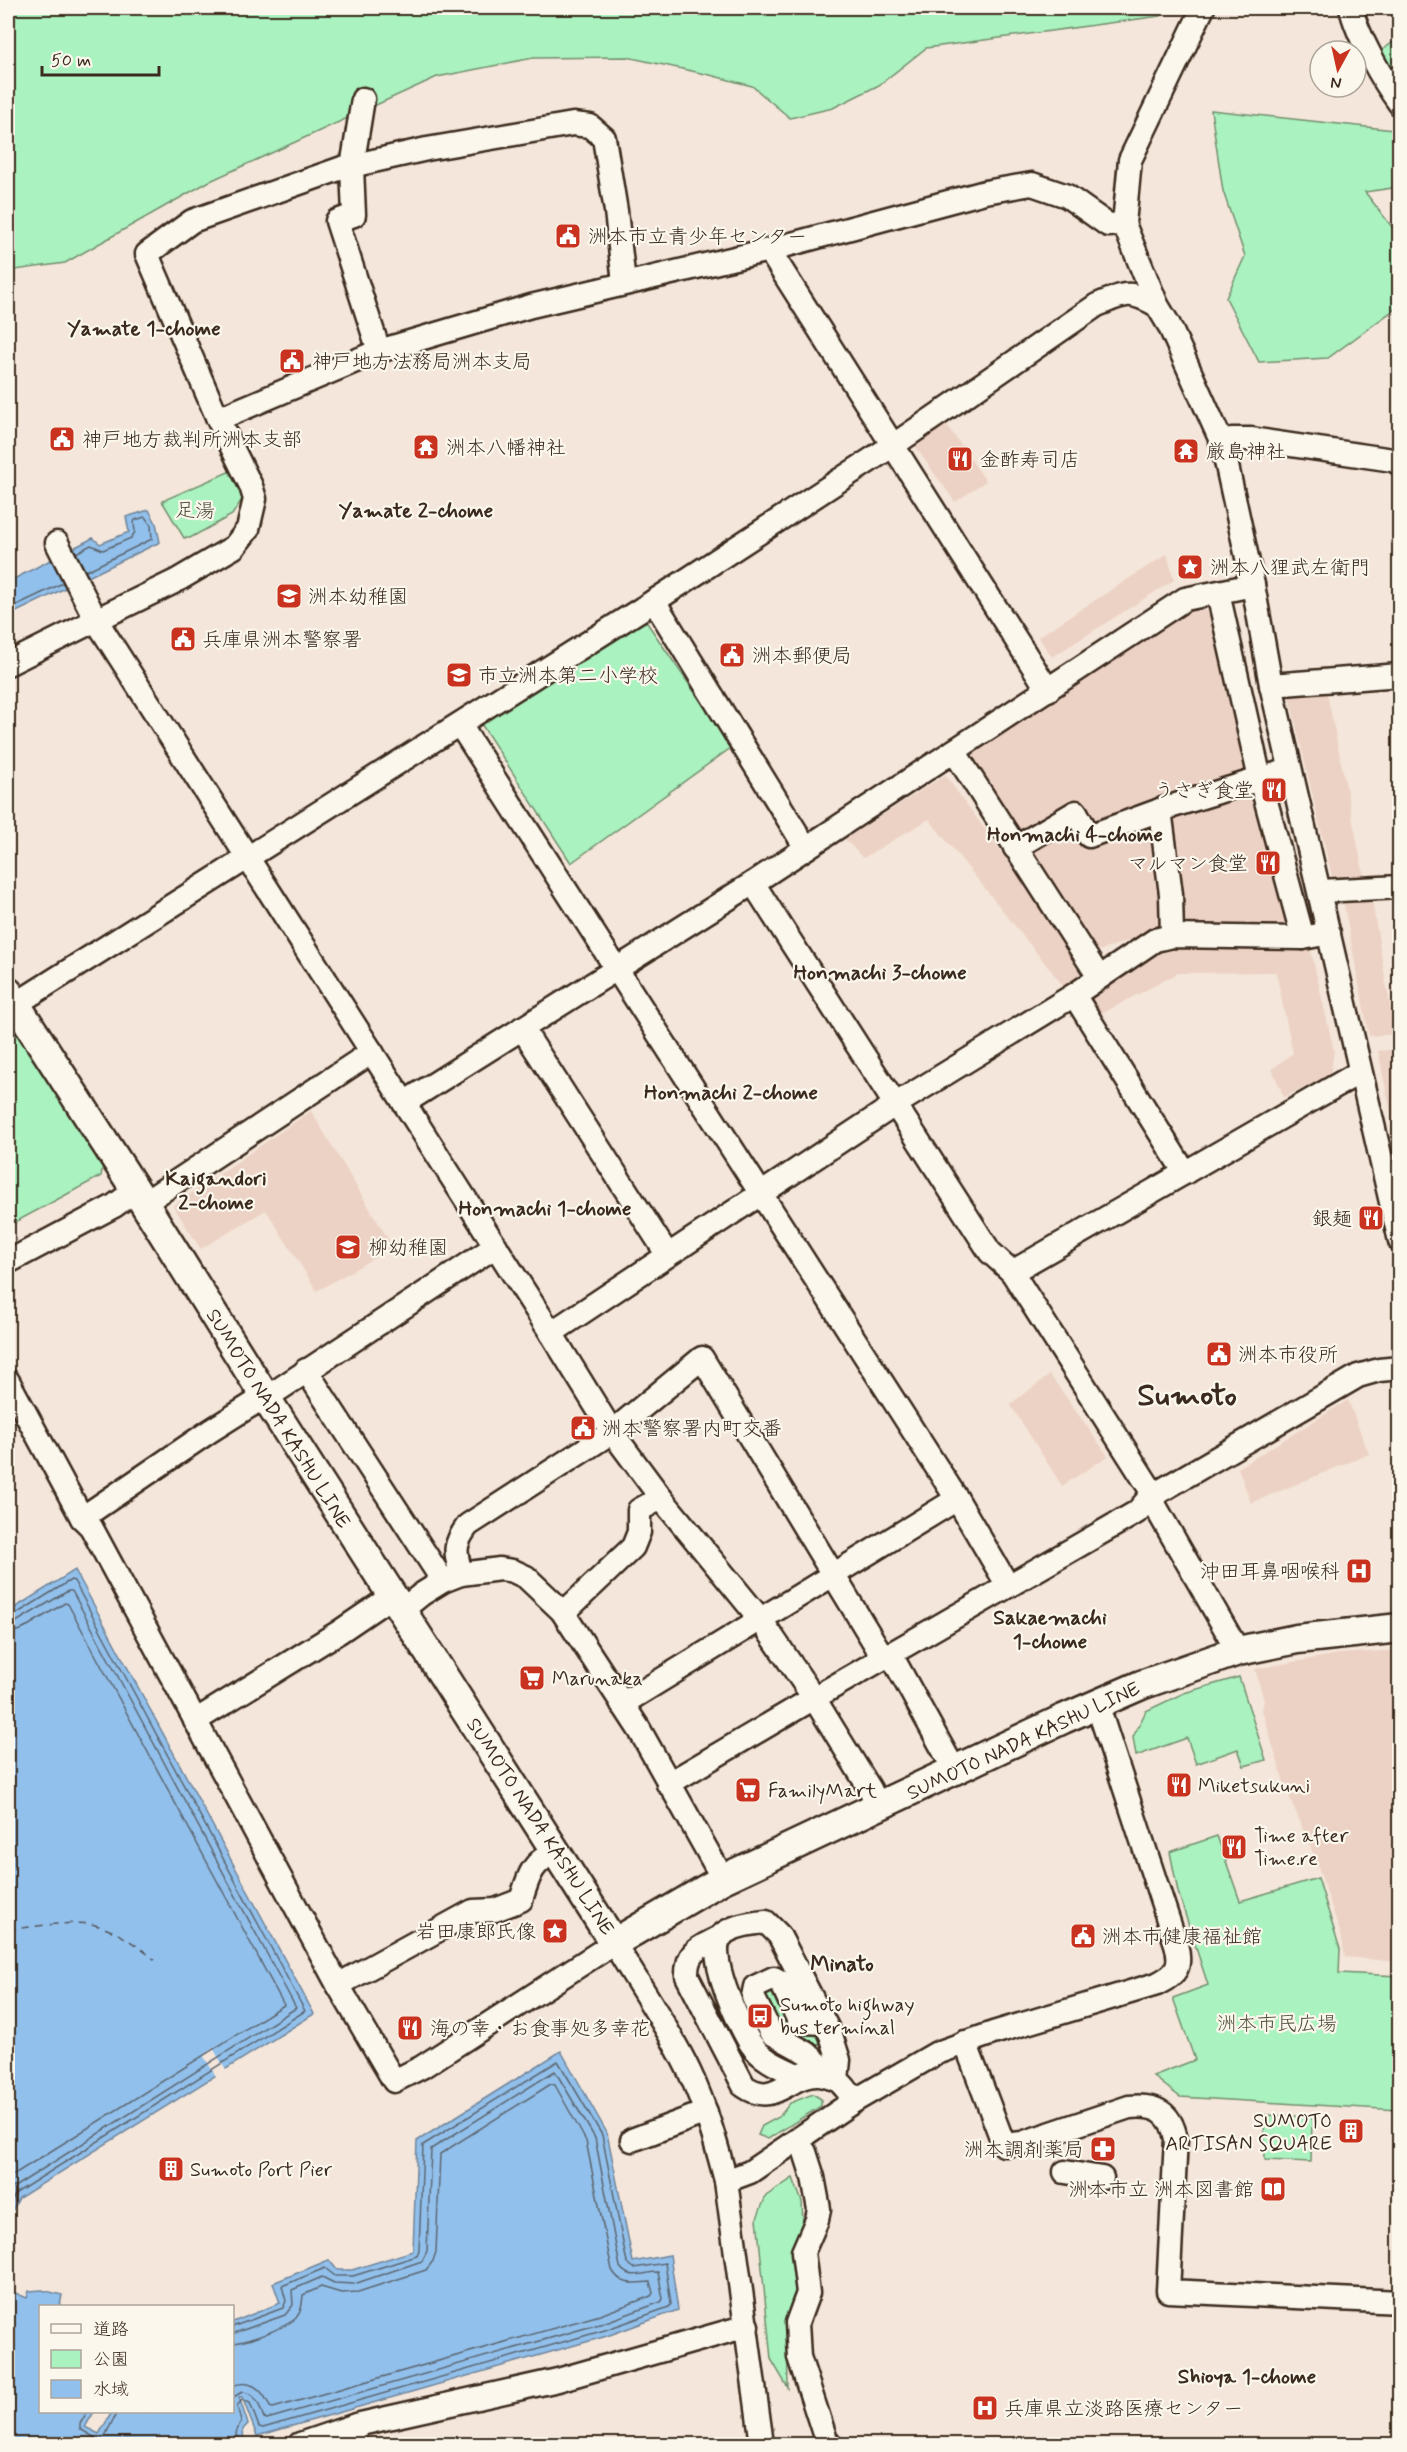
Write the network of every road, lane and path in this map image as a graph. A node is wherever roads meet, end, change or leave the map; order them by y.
1 (1203, 8) edge
2 (1351, 8) edge
3 (363, 99) dead end
4 (1400, 104) edge
5 (351, 167) junction
6 (1124, 224) junction
7 (769, 250) junction
8 (624, 283) junction
9 (1157, 305) junction
10 (378, 351) junction
11 (218, 419) junction
12 (1222, 443) junction
13 (892, 446) junction
14 (1400, 464) edge
15 (57, 543) dead end
16 (1253, 585) junction
17 (1218, 593) junction
18 (654, 602) junction
19 (96, 620) junction
20 (8, 664) edge
21 (1400, 675) edge
22 (1271, 685) junction
23 (1048, 690) junction
24 (460, 725) junction
25 (954, 751) junction
26 (1270, 776) junction
27 (1160, 810) junction
28 (806, 848) junction
29 (1015, 848) junction
30 (247, 857) junction
31 (753, 883) junction
32 (1400, 887) edge
33 (1320, 891) junction
34 (1329, 933) junction
35 (1172, 936) junction
36 (1303, 938) junction
37 (615, 968) junction
38 (1099, 977) junction
39 (1074, 995) junction
40 (12, 998) edge
41 (522, 1028) junction
42 (372, 1052) junction
43 (1360, 1072) junction
44 (404, 1103) junction
45 (896, 1104) junction
46 (1185, 1173) junction
47 (763, 1194) junction
48 (140, 1197) junction
49 (1395, 1197) edge
50 (1400, 1241) edge
51 (496, 1246) junction
52 (667, 1254) junction
53 (8, 1262) edge
54 (1012, 1272) junction
55 (551, 1333) junction
56 (1400, 1368) edge
57 (306, 1370) junction
58 (8, 1381) edge
59 (266, 1398) junction
60 (612, 1432) junction
61 (1152, 1496) junction
62 (661, 1498) junction
63 (957, 1499) junction
64 (82, 1518) junction
65 (834, 1575) junction
66 (452, 1578) junction
67 (1008, 1586) junction
68 (397, 1603) junction
69 (562, 1611) junction
70 (761, 1620) junction
71 (1400, 1628) edge
72 (1238, 1651) junction
73 (886, 1655) junction
74 (814, 1698) junction
75 (622, 1704) junction
76 (1096, 1704) junction
77 (195, 1721) junction
78 (955, 1771) junction
79 (668, 1784) junction
80 (878, 1806) junction
81 (555, 1851) junction
82 (723, 1879) junction
83 (722, 1936) junction
84 (614, 1943) junction
85 (338, 1984) junction
86 (824, 2023) junction
87 (965, 2042) junction
88 (829, 2074) junction
89 (854, 2101) junction
90 (706, 2112) junction
91 (632, 2140) dead end
92 (805, 2152) dead end
93 (1065, 2172) dead end
94 (1102, 2178) dead end
95 (726, 2181) junction
96 (1400, 2302) edge
97 (747, 2326) junction
98 (355, 2435) edge
99 (300, 2445) edge
100 (762, 2445) edge
101 (830, 2445) edge

1 - 6 street
2 - 4 street
3 - 5 street
5 - 8 street
5 - 10 street
5 - 11 street
6 - 7 street
6 - 9 street
7 - 8 street
7 - 13 street
8 - 10 street
9 - 12 street
9 - 13 street
10 - 11 street
11 - 19 street
12 - 14 street
12 - 16 street
13 - 18 street
13 - 23 street
15 - 19 street
16 - 17 street
16 - 22 street
17 - 23 street
17 - 26 street
18 - 24 street
18 - 28 street
19 - 20 street
19 - 30 street
21 - 22 street
22 - 33 street
23 - 25 street
24 - 30 street
24 - 37 street
25 - 28 street
25 - 29 street
26 - 27 street
26 - 36 street
27 - 29 street
27 - 35 street
28 - 31 street
29 - 38 street
30 - 40 street
30 - 42 street
31 - 37 street
31 - 45 street
32 - 33 street
33 - 34 street
34 - 36 street
34 - 43 street
35 - 36 street
35 - 38 street
37 - 41 street
37 - 47 street
38 - 39 street
39 - 45 street
39 - 46 street
40 - 48 main road, SUMOTO NADA KASHU LINE
41 - 44 street
41 - 52 street
42 - 44 street
42 - 48 street
43 - 46 street
43 - 49 street
44 - 51 street
45 - 47 street
45 - 54 street
46 - 54 street
47 - 52 street
47 - 63 street
48 - 53 street
48 - 59 main road, SUMOTO NADA KASHU LINE
49 - 50 street
51 - 55 street
51 - 57 street
52 - 55 street
54 - 61 street
55 - 60 street
56 - 61 street
57 - 59 street
57 - 66 street
58 - 64 street
59 - 64 street
59 - 68 main road, SUMOTO NADA KASHU LINE
60 - 62 street
60 - 65 street
60 - 66 street
61 - 67 street
61 - 72 street
62 - 69 street
62 - 70 street
63 - 65 street
63 - 67 street
64 - 77 street
65 - 70 street
65 - 73 street
66 - 68 street
66 - 69 street
67 - 73 street
68 - 77 street
68 - 81 main road, SUMOTO NADA KASHU LINE
69 - 75 street
70 - 74 street
70 - 75 street
71 - 72 main road, SUMOTO NADA KASHU LINE
72 - 76 main road, SUMOTO NADA KASHU LINE
73 - 74 street
73 - 78 street
74 - 79 street
74 - 80 street
75 - 79 street
76 - 78 main road, SUMOTO NADA KASHU LINE
76 - 87 street
77 - 85 street
78 - 80 main road, SUMOTO NADA KASHU LINE
79 - 82 street
80 - 82 main road, SUMOTO NADA KASHU LINE
81 - 84 main road, SUMOTO NADA KASHU LINE
81 - 85 street
82 - 84 main road, SUMOTO NADA KASHU LINE
83 - 86 street
83 - 88 street
83 - 88 street
84 - 85 street
84 - 90 street
86 - 88 street
86 - 88 street
87 - 89 street
87 - 96 street
88 - 89 street
89 - 95 street
90 - 91 street
90 - 95 street
92 - 101 street
93 - 94 street
95 - 97 street
97 - 98 street
97 - 100 street
98 - 99 street

